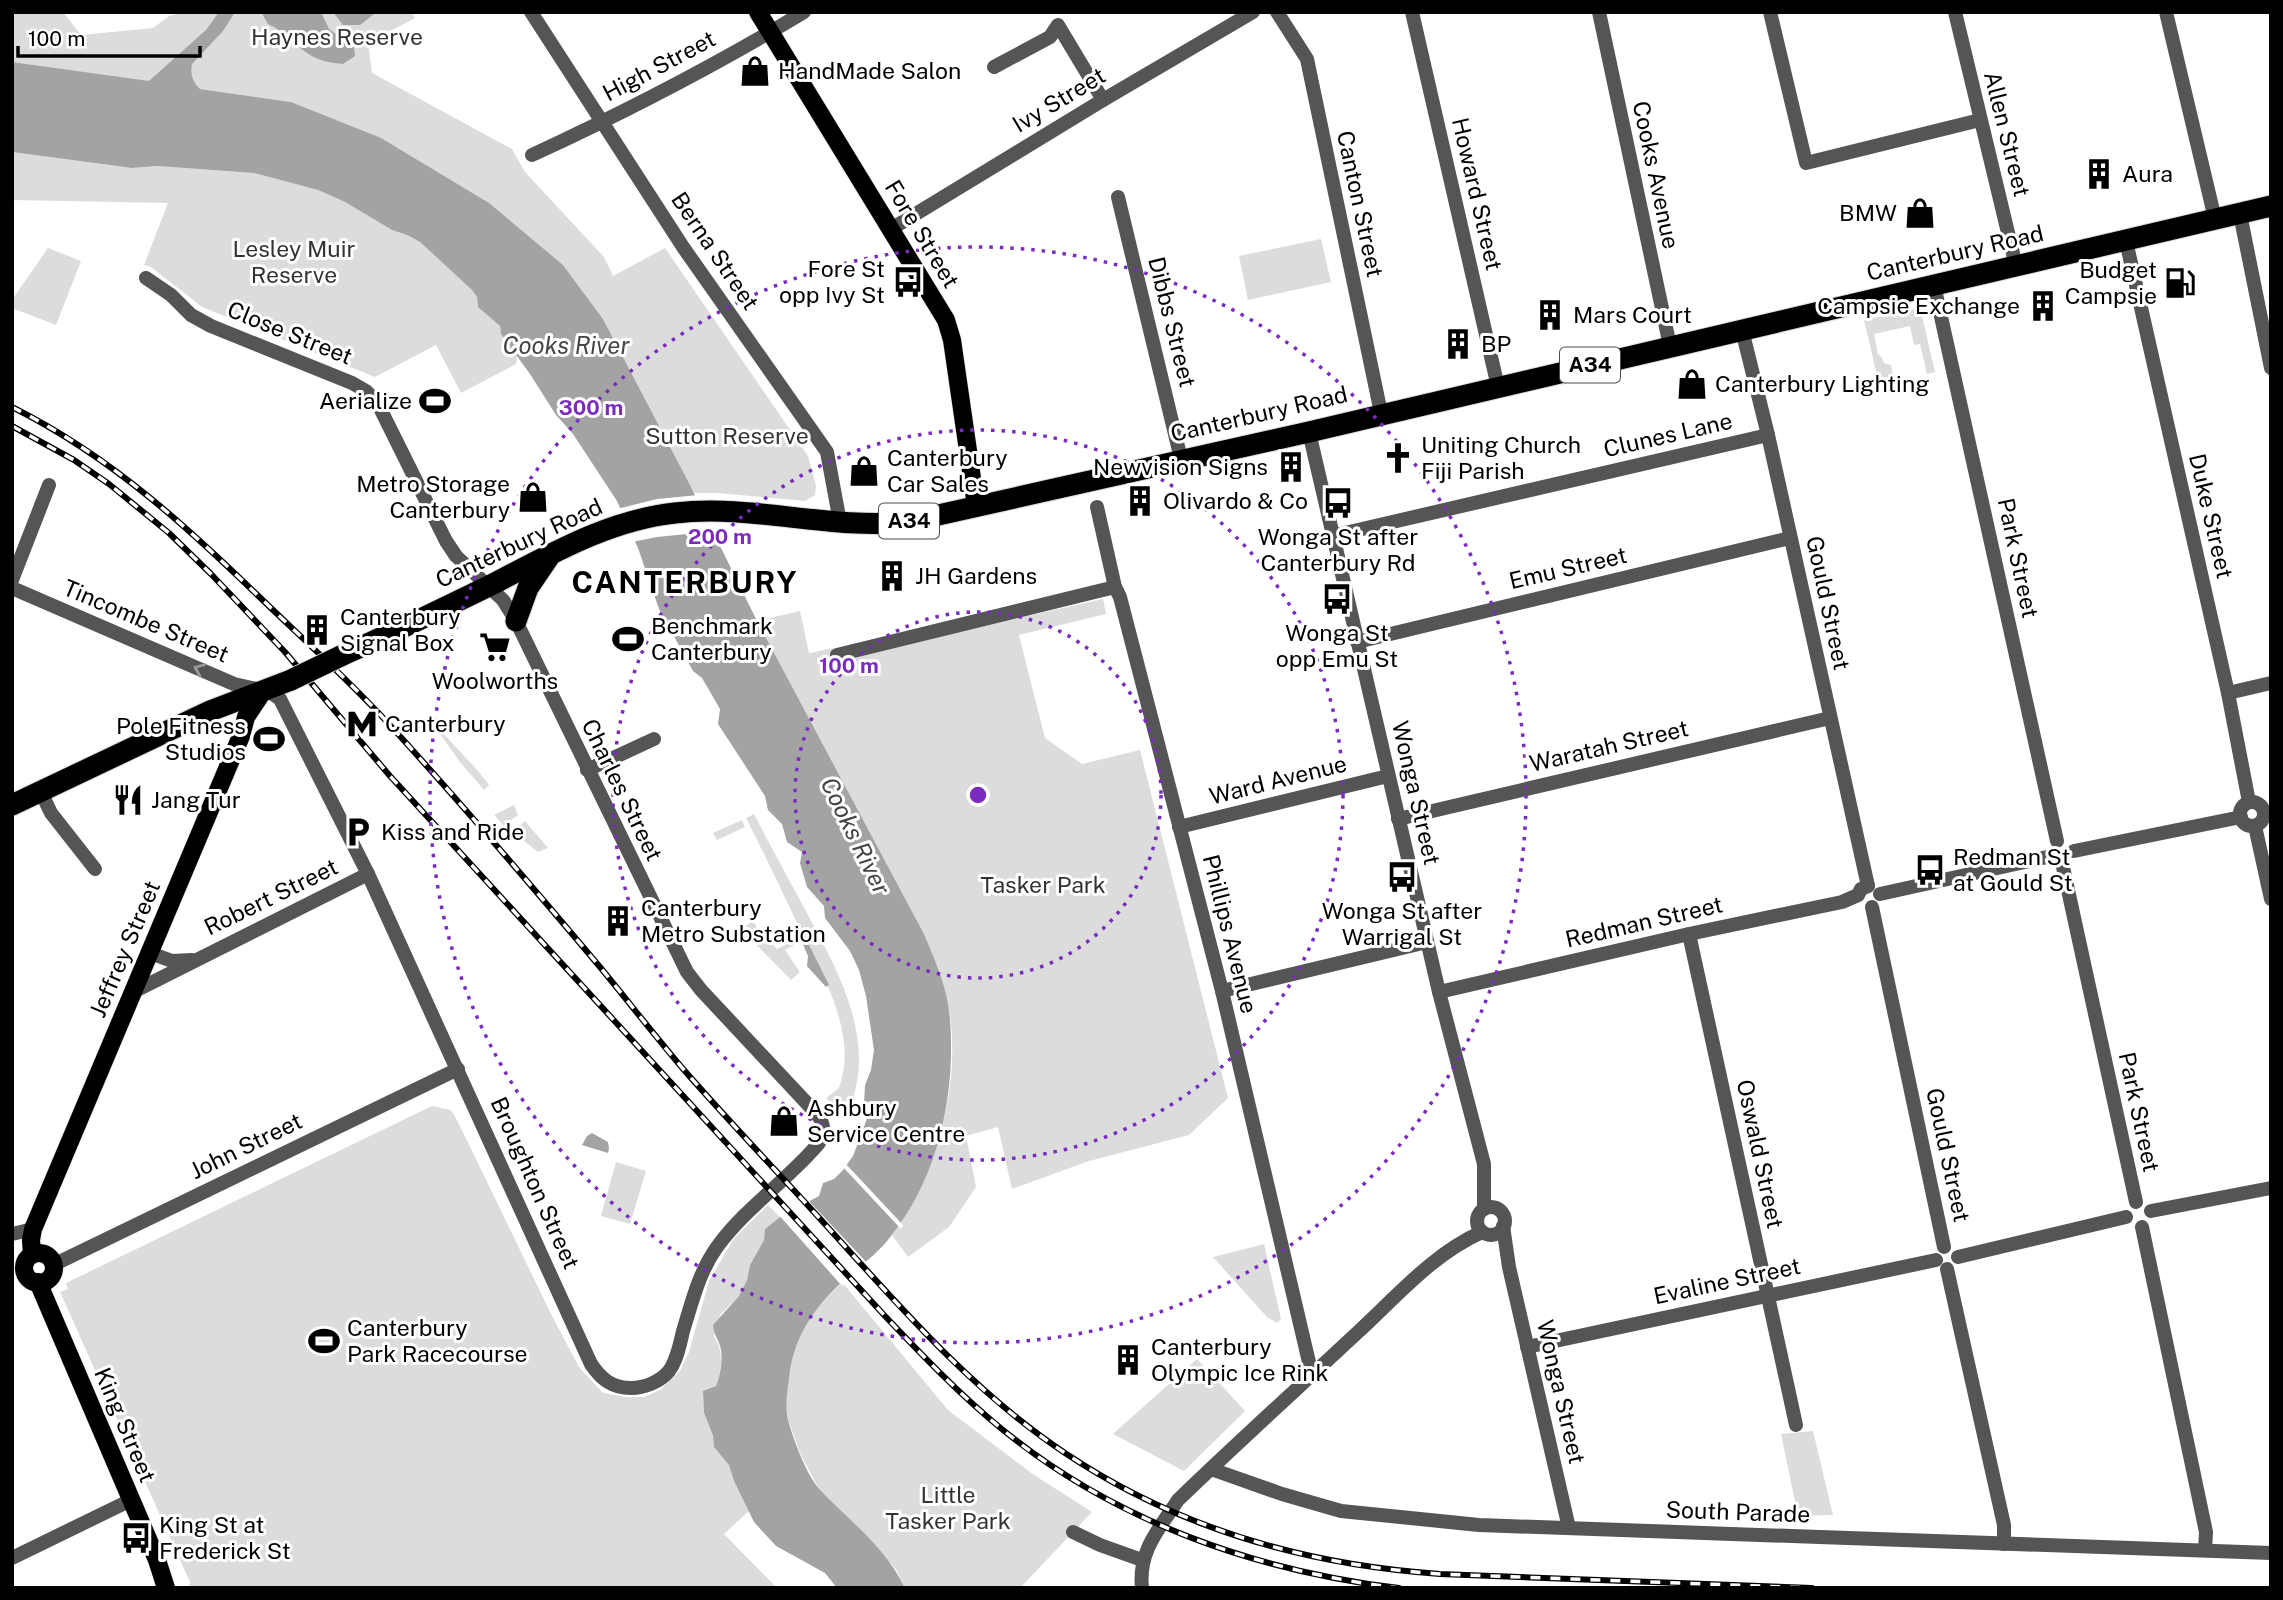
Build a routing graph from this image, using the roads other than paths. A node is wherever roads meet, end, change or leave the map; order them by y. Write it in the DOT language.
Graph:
graph roads {
  1 [pos="531,12"];
  2 [pos="758,12"];
  3 [pos="804,12"];
  4 [pos="1252,12"];
  5 [pos="1277,12"];
  6 [pos="1412,12"];
  7 [pos="1599,12"];
  8 [pos="1770,12"];
  9 [pos="1955,12"];
  10 [pos="2166,12"];
  11 [pos="771,32"];
  12 [pos="994,67"];
  13 [pos="1102,100"];
  14 [pos="1980,120"];
  15 [pos="602,122"];
  16 [pos="532,155"];
  17 [pos="1118,197"];
  18 [pos="2271,206"];
  19 [pos="2240,214"];
  20 [pos="2215,219"];
  21 [pos="891,229"];
  22 [pos="2126,241"];
  23 [pos="2016,266"];
  24 [pos="146,278"];
  25 [pos="1934,285"];
  26 [pos="1742,330"];
  27 [pos="1670,346"];
  28 [pos="2271,368"];
  29 [pos="1498,387"];
  30 [pos="1381,413"];
  31 [pos="1309,432"];
  32 [pos="1768,435"];
  33 [pos="1181,459"];
  34 [pos="49,485"];
  35 [pos="976,506"];
  36 [pos="1097,507"];
  37 [pos="840,523"];
  38 [pos="1332,536"];
  39 [pos="1790,538"];
  40 [pos="551,555"];
  41 [pos="12,580"];
  42 [pos="489,586"];
  43 [pos="1115,587"];
  44 [pos="12,588"];
  45 [pos="516,621"];
  46 [pos="1357,642"];
  47 [pos="836,655"];
  48 [pos="2271,683"];
  49 [pos="264,690"];
  50 [pos="2228,693"];
  51 [pos="1830,718"];
  52 [pos="654,739"];
  53 [pos="587,770"];
  54 [pos="1388,776"];
  55 [pos="41,792"];
  56 [pos="2249,802"];
  57 [pos="12,805"];
  58 [pos="2268,810"];
  59 [pos="2241,817"];
  60 [pos="1398,819"];
  61 [pos="2255,826"];
  62 [pos="1179,827"];
  63 [pos="2057,841"];
  64 [pos="2074,851"];
  65 [pos="2048,857"];
  66 [pos="2063,867"];
  67 [pos="94,869"];
  68 [pos="368,874"];
  69 [pos="1869,895"];
  70 [pos="2271,899"];
  71 [pos="1689,934"];
  72 [pos="1427,942"];
  73 [pos="149,953"];
  74 [pos="194,960"];
  75 [pos="1222,991"];
  76 [pos="133,992"];
  77 [pos="1439,992"];
  78 [pos="458,1069"];
  79 [pos="822,1138"];
  80 [pos="1484,1164"];
  81 [pos="2271,1188"];
  82 [pos="2136,1202"];
  83 [pos="1481,1212"];
  84 [pos="2151,1212"];
  85 [pos="2126,1217"];
  86 [pos="1495,1226"];
  87 [pos="2142,1227"];
  88 [pos="33,1229"];
  89 [pos="12,1234"];
  90 [pos="32,1254"];
  91 [pos="1940,1254"];
  92 [pos="1441,1257"];
  93 [pos="1958,1257"];
  94 [pos="53,1265"];
  95 [pos="1947,1269"];
  96 [pos="38,1282"];
  97 [pos="1767,1296"];
  98 [pos="1527,1347"];
  99 [pos="1312,1375"];
  100 [pos="1796,1424"];
  101 [pos="1211,1469"];
  102 [pos="131,1500"];
  103 [pos="1569,1528"];
  104 [pos="1073,1532"];
  105 [pos="2004,1544"];
  106 [pos="2205,1550"];
  107 [pos="2271,1553"];
  108 [pos="12,1558"];
  109 [pos="1142,1560"];
  110 [pos="166,1588"];
  111 [pos="1142,1588"];
  1 -- 15 [label="street, Berna Street"];
  2 -- 11 [label="main road, Fore Street"];
  3 -- 11 [label="street, High Street"];
  4 -- 13 [label="street, Ivy Street"];
  5 -- 30 [label="street, Canton Street"];
  6 -- 29 [label="street, Howard Street"];
  7 -- 27 [label="street, Cooks Avenue"];
  8 -- 14 [label="street"];
  9 -- 14 [label="street, Allen Street"];
  10 -- 20 [label="street"];
  11 -- 15 [label="street, High Street"];
  11 -- 21 [label="main road, Fore Street"];
  12 -- 13 [label="street"];
  13 -- 21 [label="street, Ivy Street"];
  14 -- 23 [label="street, Allen Street"];
  15 -- 16 [label="street, High Street"];
  15 -- 37 [label="street, Berna Street"];
  17 -- 33 [label="street, Dibbs Street"];
  18 -- 19 [label="highway, Canterbury Road / A34"];
  19 -- 20 [label="highway, Canterbury Road / A34"];
  19 -- 28 [label="street"];
  20 -- 22 [label="highway, Canterbury Road / A34"];
  21 -- 35 [label="main road, Fore Street"];
  22 -- 23 [label="highway, Canterbury Road / A34"];
  22 -- 50 [label="street, Duke Street"];
  23 -- 25 [label="highway, Canterbury Road / A34"];
  24 -- 42 [label="street, Close Street"];
  25 -- 26 [label="highway, Canterbury Road / A34"];
  25 -- 63 [label="street, Park Street"];
  26 -- 27 [label="highway, Canterbury Road / A34"];
  26 -- 32 [label="street, Gould Street"];
  27 -- 29 [label="highway, Canterbury Road / A34"];
  29 -- 30 [label="highway, Canterbury Road / A34"];
  30 -- 31 [label="highway, Canterbury Road / A34"];
  31 -- 33 [label="highway, Canterbury Road / A34"];
  31 -- 38 [label="street, Wonga Street"];
  32 -- 38 [label="street, Clunes Lane"];
  32 -- 39 [label="street, Gould Street"];
  33 -- 35 [label="highway, Canterbury Road / A34"];
  34 -- 41 [label="street"];
  35 -- 37 [label="highway, Canterbury Road / A34"];
  36 -- 43 [label="street, Phillips Avenue"];
  37 -- 40 [label="highway, Canterbury Road / A34"];
  38 -- 46 [label="street, Wonga Street"];
  39 -- 46 [label="street, Emu Street"];
  39 -- 51 [label="street, Gould Street"];
  40 -- 42 [label="highway, Canterbury Road / A34"];
  40 -- 45 [label="highway"];
  42 -- 45 [label="street, Charles Street"];
  42 -- 49 [label="highway, Canterbury Road / A34, bridge"];
  43 -- 47 [label="street"];
  43 -- 62 [label="street, Phillips Avenue"];
  49 -- 44 [label="street, Tincombe Street, one-way"];
  45 -- 53 [label="street, Charles Street"];
  46 -- 54 [label="street, Wonga Street"];
  48 -- 50 [label="street"];
  49 -- 55 [label="highway, Canterbury Road / A34"];
  49 -- 68 [label="street, Broughton Street"];
  49 -- 73 [label="main road, Jeffrey Street"];
  50 -- 56 [label="street, Duke Street"];
  51 -- 60 [label="street, Waratah Street"];
  51 -- 69 [label="street, Gould Street"];
  52 -- 53 [label="street"];
  53 -- 79 [label="street, Charles Street"];
  54 -- 60 [label="street, Wonga Street"];
  54 -- 62 [label="street, Ward Avenue"];
  55 -- 57 [label="highway, Canterbury Road / A34"];
  55 -- 67 [label="street"];
  56 -- 58 [label="street"];
  56 -- 59 [label="street"];
  58 -- 61 [label="street"];
  59 -- 61 [label="street"];
  59 -- 64 [label="street"];
  60 -- 72 [label="street, Wonga Street"];
  61 -- 70 [label="street"];
  62 -- 75 [label="street, Phillips Avenue"];
  63 -- 64 [label="street"];
  63 -- 65 [label="street"];
  64 -- 66 [label="street"];
  65 -- 66 [label="street"];
  65 -- 69 [label="street, Redman Street"];
  66 -- 82 [label="street, Park Street"];
  68 -- 74 [label="street, Robert Street"];
  68 -- 78 [label="street, Broughton Street"];
  69 -- 71 [label="street, Redman Street"];
  69 -- 91 [label="street, Gould Street"];
  71 -- 77 [label="street, Redman Street"];
  71 -- 97 [label="street, Oswald Street"];
  72 -- 75 [label="street"];
  72 -- 77 [label="street, Wonga Street"];
  73 -- 74 [label="street, Robert Street"];
  73 -- 76 [label="main road, Jeffrey Street"];
  74 -- 76 [label="street, Robert Street"];
  75 -- 99 [label="street, Phillips Avenue"];
  76 -- 88 [label="main road, Jeffrey Street"];
  77 -- 80 [label="street, Wonga Street"];
  78 -- 79 [label="street, Broughton Street"];
  78 -- 94 [label="street, John Street"];
  80 -- 83 [label="street, Wonga Street"];
  80 -- 86 [label="street, Wonga Street"];
  81 -- 84 [label="street"];
  82 -- 84 [label="street"];
  82 -- 85 [label="street"];
  83 -- 86 [label="street, Wonga Street"];
  83 -- 86 [label="street"];
  83 -- 92 [label="street"];
  84 -- 87 [label="street"];
  85 -- 87 [label="street"];
  85 -- 93 [label="street"];
  86 -- 92 [label="street"];
  86 -- 98 [label="street, Wonga Street"];
  87 -- 106 [label="street"];
  88 -- 89 [label="street"];
  88 -- 90 [label="main road"];
  90 -- 94 [label="main road"];
  90 -- 96 [label="main road"];
  91 -- 93 [label="street"];
  91 -- 95 [label="street"];
  91 -- 97 [label="street, Evaline Street"];
  92 -- 99 [label="street"];
  93 -- 95 [label="street"];
  94 -- 96 [label="main road"];
  95 -- 105 [label="street"];
  96 -- 102 [label="main road, King Street"];
  97 -- 98 [label="street, Evaline Street"];
  97 -- 100 [label="street, Oswald Street"];
  98 -- 103 [label="street, Wonga Street"];
  99 -- 101 [label="street"];
  101 -- 103 [label="street, South Parade"];
  101 -- 109 [label="street"];
  102 -- 108 [label="street"];
  102 -- 110 [label="main road, King Street"];
  103 -- 105 [label="street, South Parade"];
  104 -- 109 [label="street"];
  105 -- 106 [label="street, South Parade"];
  106 -- 107 [label="street, South Parade"];
  109 -- 111 [label="street"];
}
